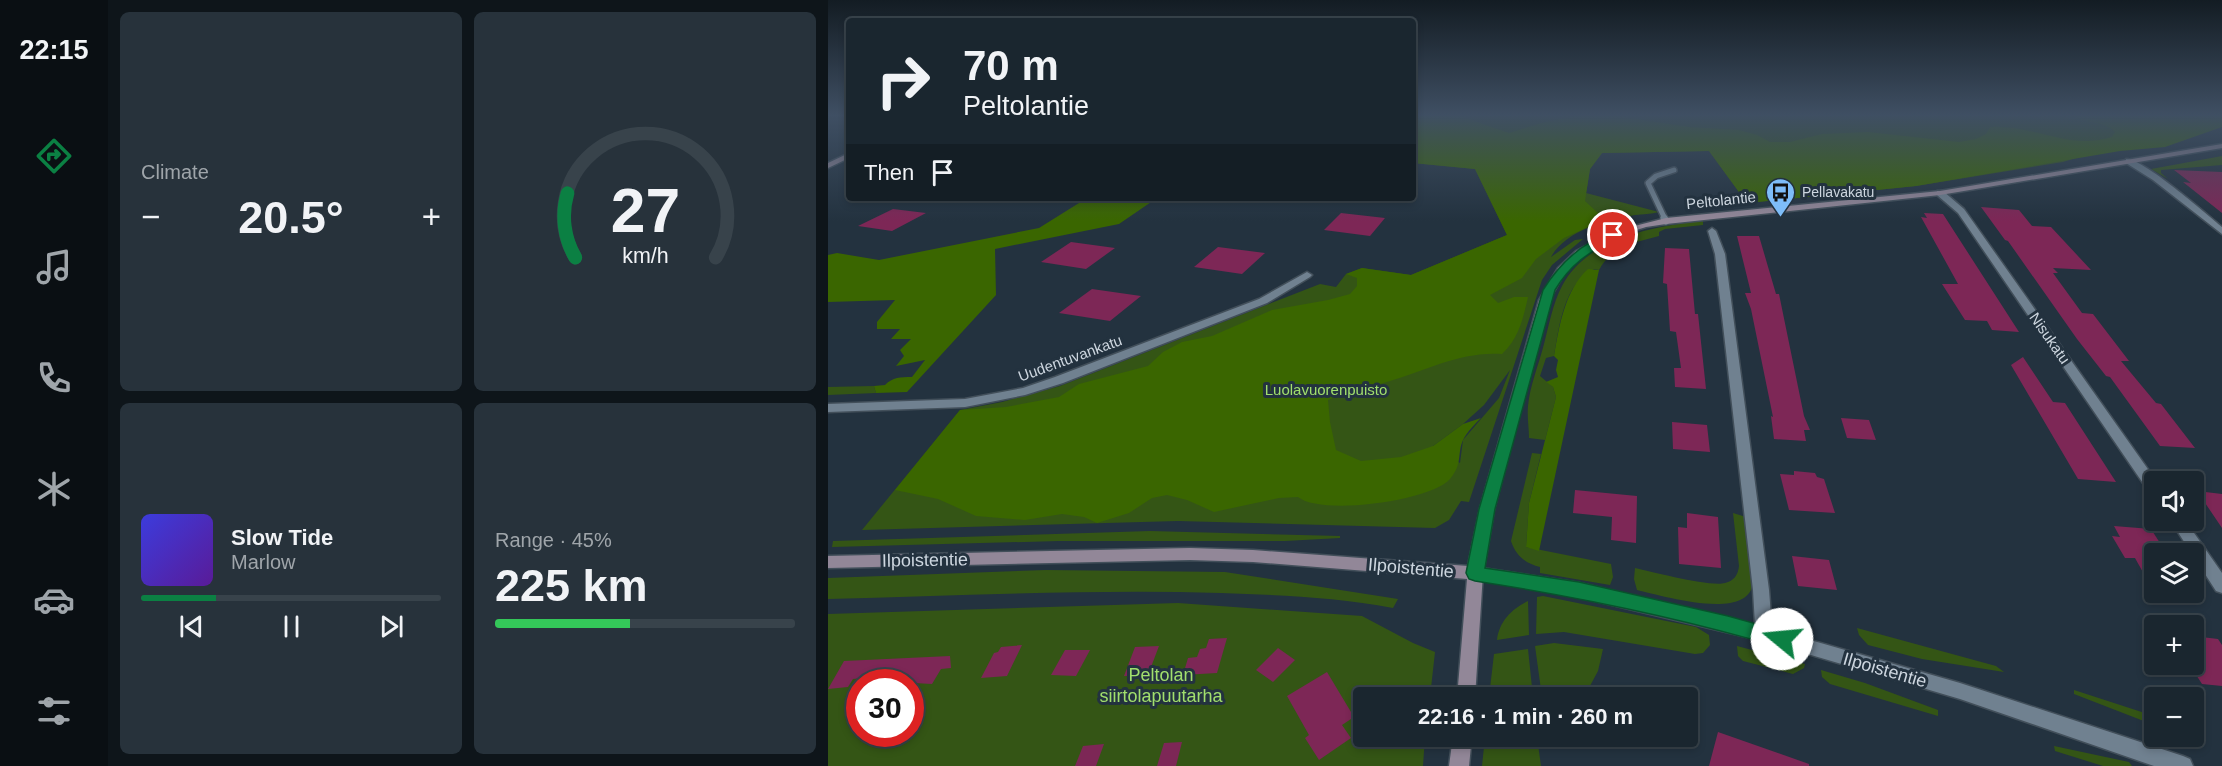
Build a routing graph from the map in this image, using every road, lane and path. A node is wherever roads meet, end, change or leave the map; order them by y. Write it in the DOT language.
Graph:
graph roads {
  1 [pos="2194,150"];
  2 [pos="846,157"];
  3 [pos="2129,161"];
  4 [pos="828,166"];
  5 [pos="1674,170"];
  6 [pos="1940,193"];
  7 [pos="1666,221"];
  8 [pos="1712,231"];
  9 [pos="2222,231"];
  10 [pos="1307,275"];
  11 [pos="828,408"];
  12 [pos="2144,474"];
  13 [pos="2184,531"];
  14 [pos="828,562"];
  15 [pos="1475,573"];
  16 [pos="2222,586"];
  17 [pos="1764,634"];
  18 [pos="1467,687"];
  19 [pos="1462,747"];
  20 [pos="1459,766"];
  21 [pos="2183,766"];
  1 -- 3 [label="street, Peltolantie"];
  2 -- 4 [label="street"];
  3 -- 6 [label="street, Peltolantie"];
  3 -- 9 [label="street"];
  5 -- 7 [label="lane"];
  6 -- 7 [label="street, Peltolantie"];
  6 -- 12 [label="street, Nisukatu"];
  7 -- 15 [label="street, Peltolantie"];
  8 -- 17 [label="street"];
  10 -- 11 [label="street, Uudentuvankatu"];
  13 -- 16 [label="street"];
  14 -- 15 [label="street, Ilpoistentie"];
  15 -- 17 [label="street, Ilpoistentie"];
  15 -- 18 [label="street, Peltolantie"];
  17 -- 21 [label="street, Ilpoistentie"];
  19 -- 20 [label="street"];
}
